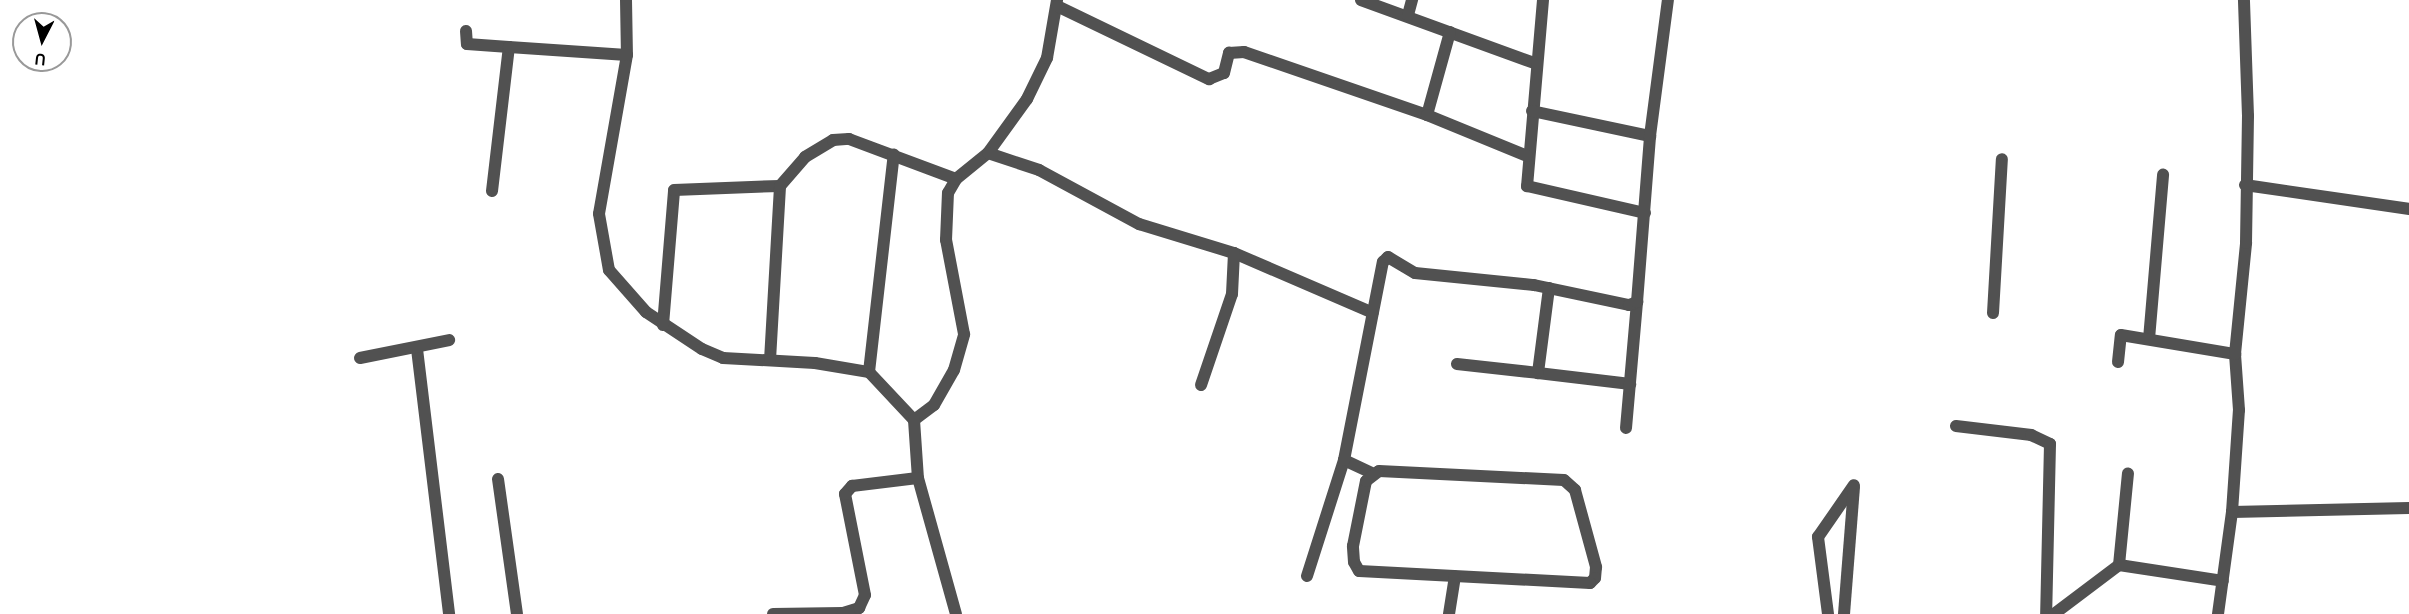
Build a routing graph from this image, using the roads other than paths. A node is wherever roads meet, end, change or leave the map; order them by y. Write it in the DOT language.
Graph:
graph roads {
  1 [pos="626,0"];
  2 [pos="1361,0"];
  3 [pos="1413,0"];
  4 [pos="1543,0"];
  5 [pos="1668,0"];
  6 [pos="2244,0"];
  7 [pos="1057,3"];
  8 [pos="1408,15"];
  9 [pos="466,31"];
  10 [pos="1450,32"];
  11 [pos="509,47"];
  12 [pos="627,55"];
  13 [pos="1537,64"];
  14 [pos="1532,111"];
  15 [pos="1427,115"];
  16 [pos="1650,136"];
  17 [pos="988,153"];
  18 [pos="894,154"];
  19 [pos="1527,156"];
  20 [pos="2002,159"];
  21 [pos="2163,175"];
  22 [pos="956,179"];
  23 [pos="2245,185"];
  24 [pos="780,186"];
  25 [pos="492,191"];
  26 [pos="2409,209"];
  27 [pos="1645,213"];
  28 [pos="1234,253"];
  29 [pos="1548,288"];
  30 [pos="1638,302"];
  31 [pos="1373,313"];
  32 [pos="1993,313"];
  33 [pos="663,325"];
  34 [pos="2149,339"];
  35 [pos="449,340"];
  36 [pos="417,349"];
  37 [pos="2235,354"];
  38 [pos="360,358"];
  39 [pos="770,360"];
  40 [pos="2118,362"];
  41 [pos="1457,364"];
  42 [pos="869,372"];
  43 [pos="1538,373"];
  44 [pos="1630,384"];
  45 [pos="1201,385"];
  46 [pos="914,420"];
  47 [pos="1956,426"];
  48 [pos="1626,428"];
  49 [pos="1344,460"];
  50 [pos="1372,473"];
  51 [pos="2128,473"];
  52 [pos="918,478"];
  53 [pos="498,479"];
  54 [pos="2409,508"];
  55 [pos="2232,512"];
  56 [pos="2119,565"];
  57 [pos="1307,576"];
  58 [pos="1455,576"];
  59 [pos="2223,581"];
  60 [pos="449,614"];
  61 [pos="517,614"];
  62 [pos="773,614"];
  63 [pos="956,614"];
  64 [pos="1449,614"];
  65 [pos="1828,614"];
  66 [pos="1844,614"];
  67 [pos="2046,614"];
  68 [pos="2054,614"];
  69 [pos="2218,614"];
  1 -- 12 [label="street"];
  2 -- 8 [label="street"];
  3 -- 8 [label="street"];
  4 -- 13 [label="street"];
  5 -- 16 [label="street"];
  6 -- 23 [label="street"];
  7 -- 15 [label="street"];
  7 -- 17 [label="street"];
  8 -- 10 [label="street"];
  9 -- 11 [label="street"];
  10 -- 13 [label="street"];
  10 -- 15 [label="street"];
  11 -- 12 [label="street"];
  11 -- 25 [label="street"];
  12 -- 33 [label="street"];
  13 -- 14 [label="street"];
  14 -- 16 [label="street"];
  14 -- 19 [label="street"];
  15 -- 19 [label="street"];
  16 -- 27 [label="street"];
  17 -- 22 [label="street"];
  17 -- 28 [label="street"];
  18 -- 22 [label="street"];
  18 -- 24 [label="street"];
  18 -- 42 [label="street"];
  19 -- 27 [label="street"];
  20 -- 32 [label="street"];
  21 -- 34 [label="street"];
  22 -- 46 [label="street"];
  23 -- 26 [label="street"];
  23 -- 37 [label="street"];
  24 -- 33 [label="street"];
  24 -- 39 [label="street"];
  27 -- 30 [label="street"];
  28 -- 31 [label="street"];
  28 -- 45 [label="street"];
  29 -- 30 [label="street"];
  29 -- 31 [label="street"];
  29 -- 43 [label="street"];
  30 -- 44 [label="street"];
  31 -- 49 [label="street"];
  33 -- 39 [label="street"];
  34 -- 37 [label="street"];
  34 -- 40 [label="street"];
  35 -- 36 [label="street"];
  36 -- 38 [label="street"];
  36 -- 60 [label="street"];
  37 -- 55 [label="street"];
  39 -- 42 [label="street"];
  41 -- 43 [label="street"];
  42 -- 46 [label="street"];
  43 -- 44 [label="street"];
  44 -- 48 [label="street"];
  46 -- 52 [label="street"];
  47 -- 67 [label="street"];
  49 -- 50 [label="street"];
  49 -- 57 [label="street"];
  50 -- 58 [label="street"];
  50 -- 58 [label="street"];
  51 -- 56 [label="street"];
  52 -- 62 [label="street"];
  52 -- 63 [label="street"];
  53 -- 61 [label="street"];
  54 -- 55 [label="street"];
  55 -- 59 [label="street"];
  56 -- 59 [label="street"];
  56 -- 68 [label="street"];
  58 -- 64 [label="street"];
  59 -- 69 [label="street"];
  65 -- 66 [label="street"];
}
